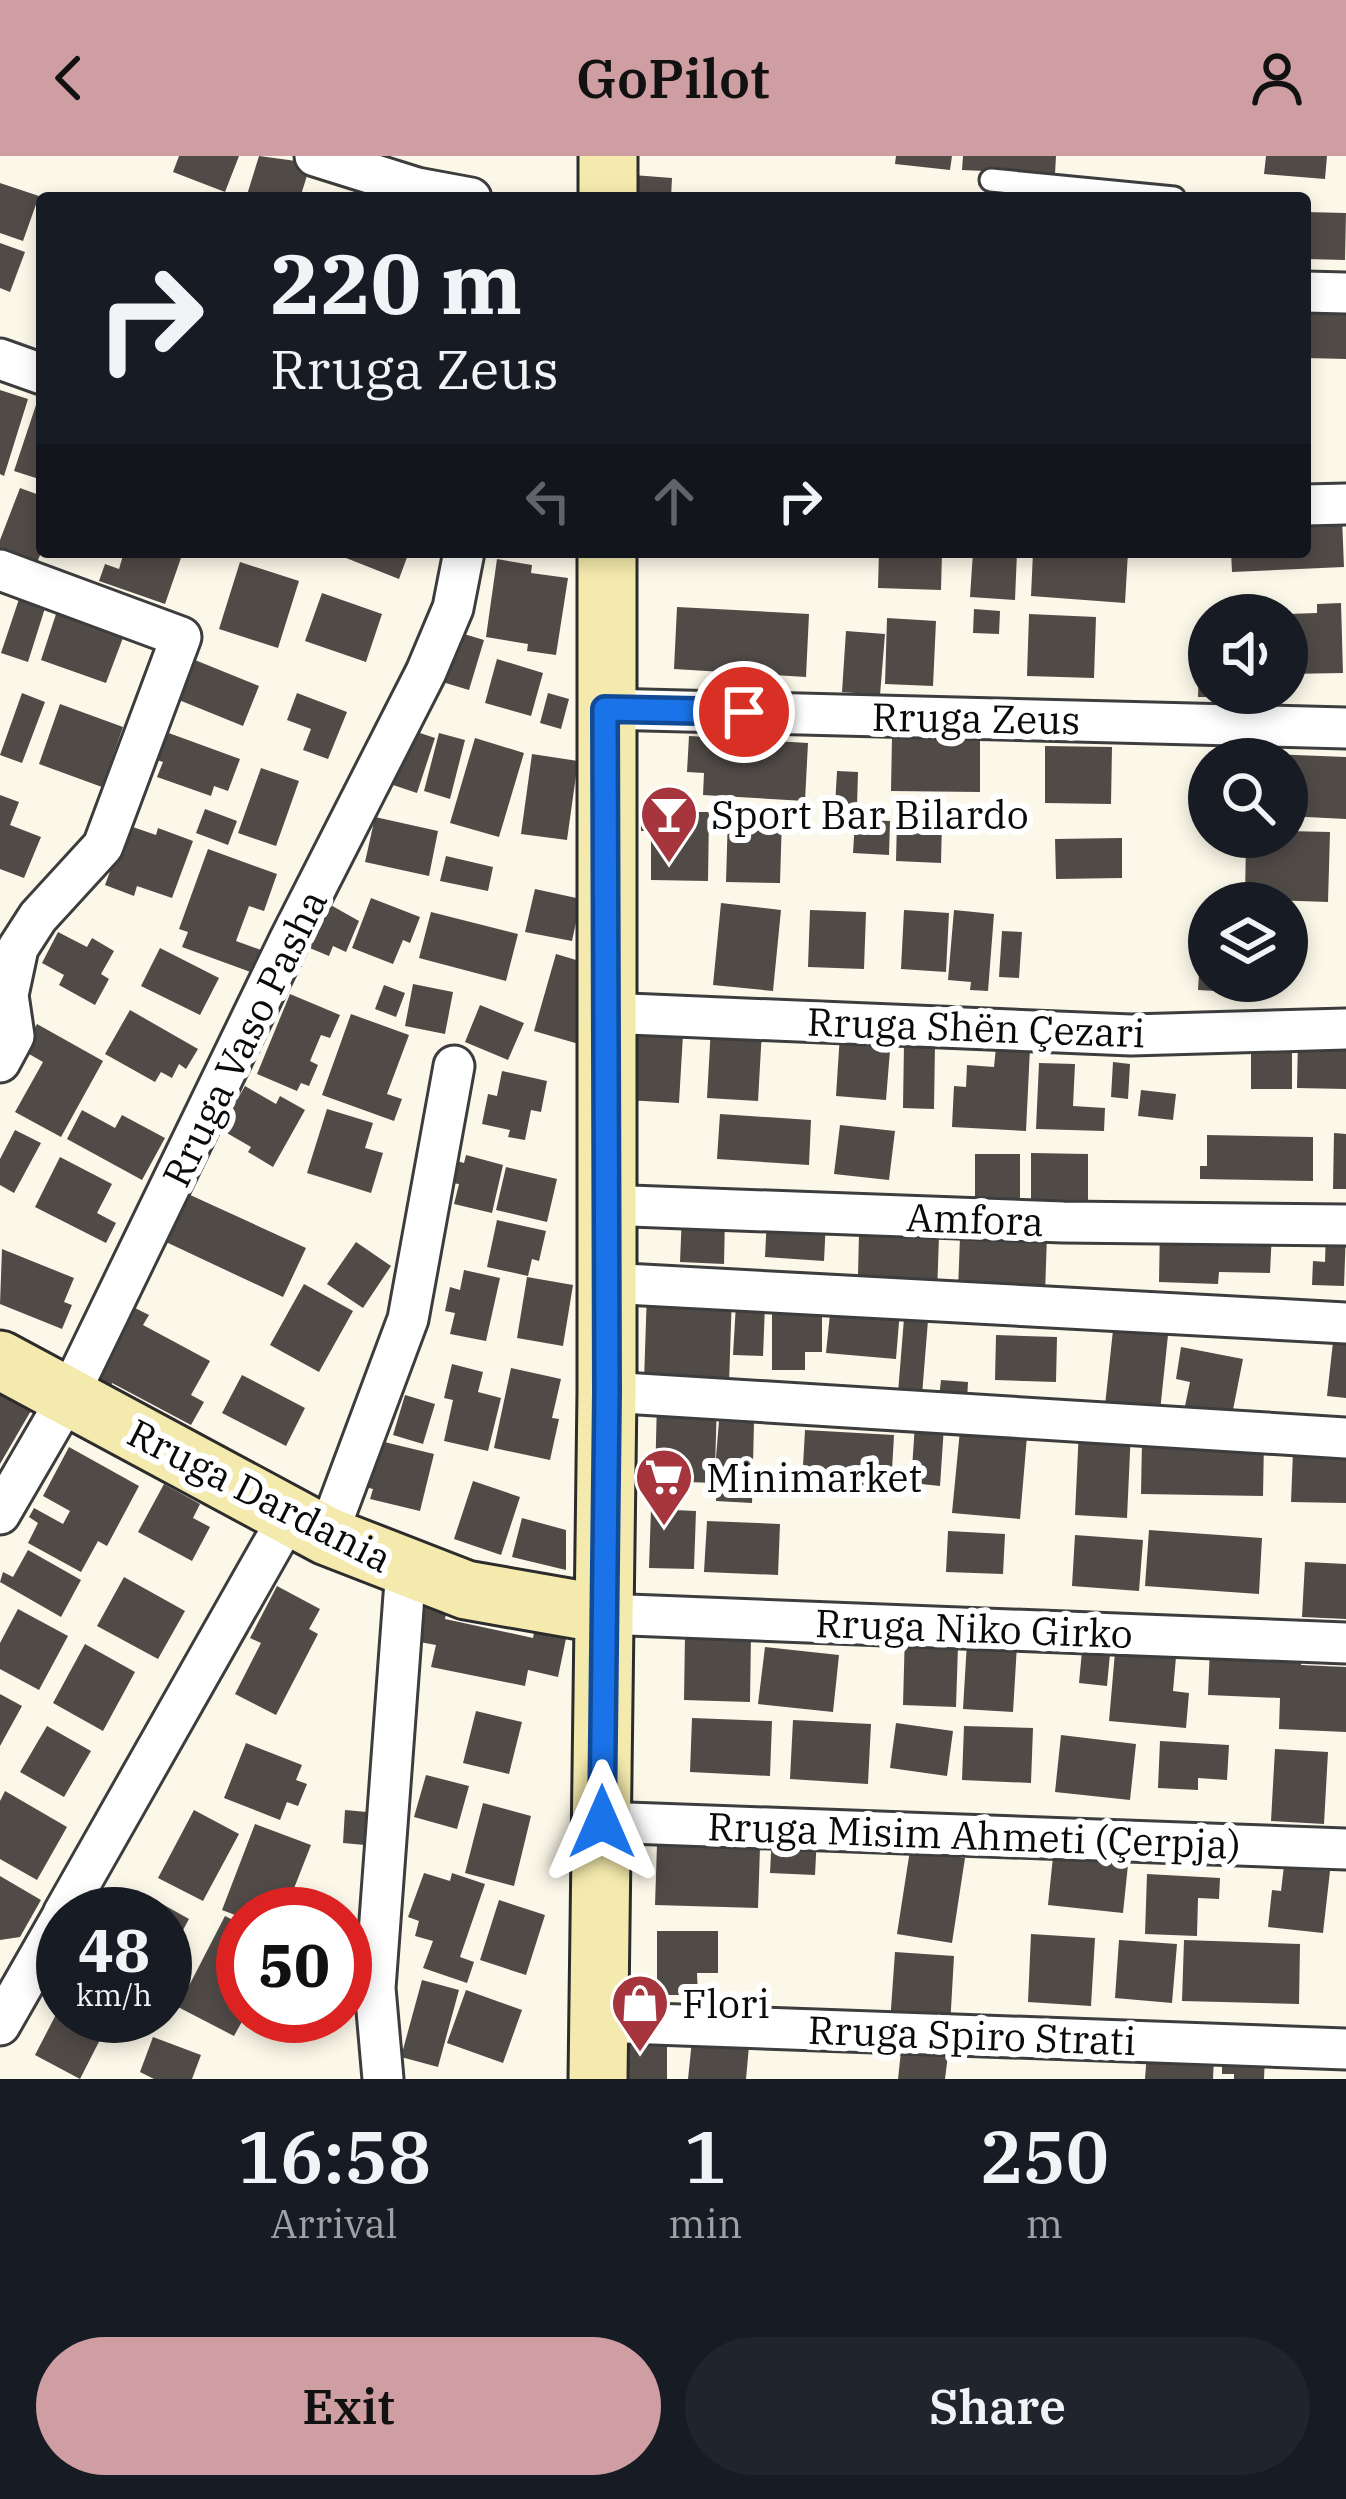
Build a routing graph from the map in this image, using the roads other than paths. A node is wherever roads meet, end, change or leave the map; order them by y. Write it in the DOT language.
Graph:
graph roads {
  1 [pos="314,156"];
  2 [pos="608,156"];
  3 [pos="991,180"];
  4 [pos="439,192"];
  5 [pos="608,192"];
  6 [pos="1113,192"];
  7 [pos="1311,292"];
  8 [pos="1346,293"];
  9 [pos="0,359"];
  10 [pos="36,372"];
  11 [pos="1346,504"];
  12 [pos="1311,506"];
  13 [pos="463,558"];
  14 [pos="607,558"];
  15 [pos="0,570"];
  16 [pos="605,709"];
  17 [pos="1346,728"];
  18 [pos="605,1012"];
  19 [pos="1346,1029"];
  20 [pos="0,1062"];
  21 [pos="454,1066"];
  22 [pos="604,1205"];
  23 [pos="1346,1226"];
  24 [pos="606,1283"];
  25 [pos="1346,1323"];
  26 [pos="0,1360"];
  27 [pos="607,1392"];
  28 [pos="68,1397"];
  29 [pos="1346,1438"];
  30 [pos="0,1514"];
  31 [pos="308,1526"];
  32 [pos="406,1568"];
  33 [pos="603,1614"];
  34 [pos="1346,1643"];
  35 [pos="602,1822"];
  36 [pos="1346,1850"];
  37 [pos="80,1887"];
  38 [pos="36,1962"];
  39 [pos="598,2022"];
  40 [pos="0,2025"];
  41 [pos="1346,2049"];
  42 [pos="383,2079"];
  43 [pos="598,2079"];
  1 -- 4 [label="street"];
  2 -- 5 [label="main road"];
  3 -- 6 [label="lane"];
  7 -- 8 [label="street"];
  9 -- 10 [label="street"];
  11 -- 12 [label="street"];
  13 -- 28 [label="street, Rruga Vaso Pasha"];
  14 -- 16 [label="main road"];
  15 -- 20 [label="street"];
  16 -- 17 [label="street, Rruga Zeus"];
  16 -- 18 [label="main road"];
  18 -- 19 [label="street, Rruga Shën Çezari"];
  18 -- 22 [label="main road"];
  21 -- 31 [label="street"];
  22 -- 23 [label="street, Amfora"];
  22 -- 24 [label="main road"];
  24 -- 25 [label="street"];
  24 -- 27 [label="main road"];
  26 -- 28 [label="main road, Rruga Dardania"];
  27 -- 29 [label="street"];
  27 -- 33 [label="main road"];
  28 -- 30 [label="street, Rruga Vaso Pasha"];
  28 -- 31 [label="main road, Rruga Dardania"];
  31 -- 32 [label="main road, Rruga Dardania"];
  31 -- 37 [label="street"];
  32 -- 33 [label="main road, Rruga Dardania"];
  32 -- 42 [label="street"];
  33 -- 34 [label="street, Rruga Niko Girko"];
  33 -- 35 [label="main road"];
  35 -- 36 [label="street, Rruga Misim Ahmeti (Çerpja)"];
  35 -- 39 [label="main road"];
  38 -- 40 [label="street"];
  39 -- 41 [label="street, Rruga Spiro Strati"];
  39 -- 43 [label="main road"];
}
